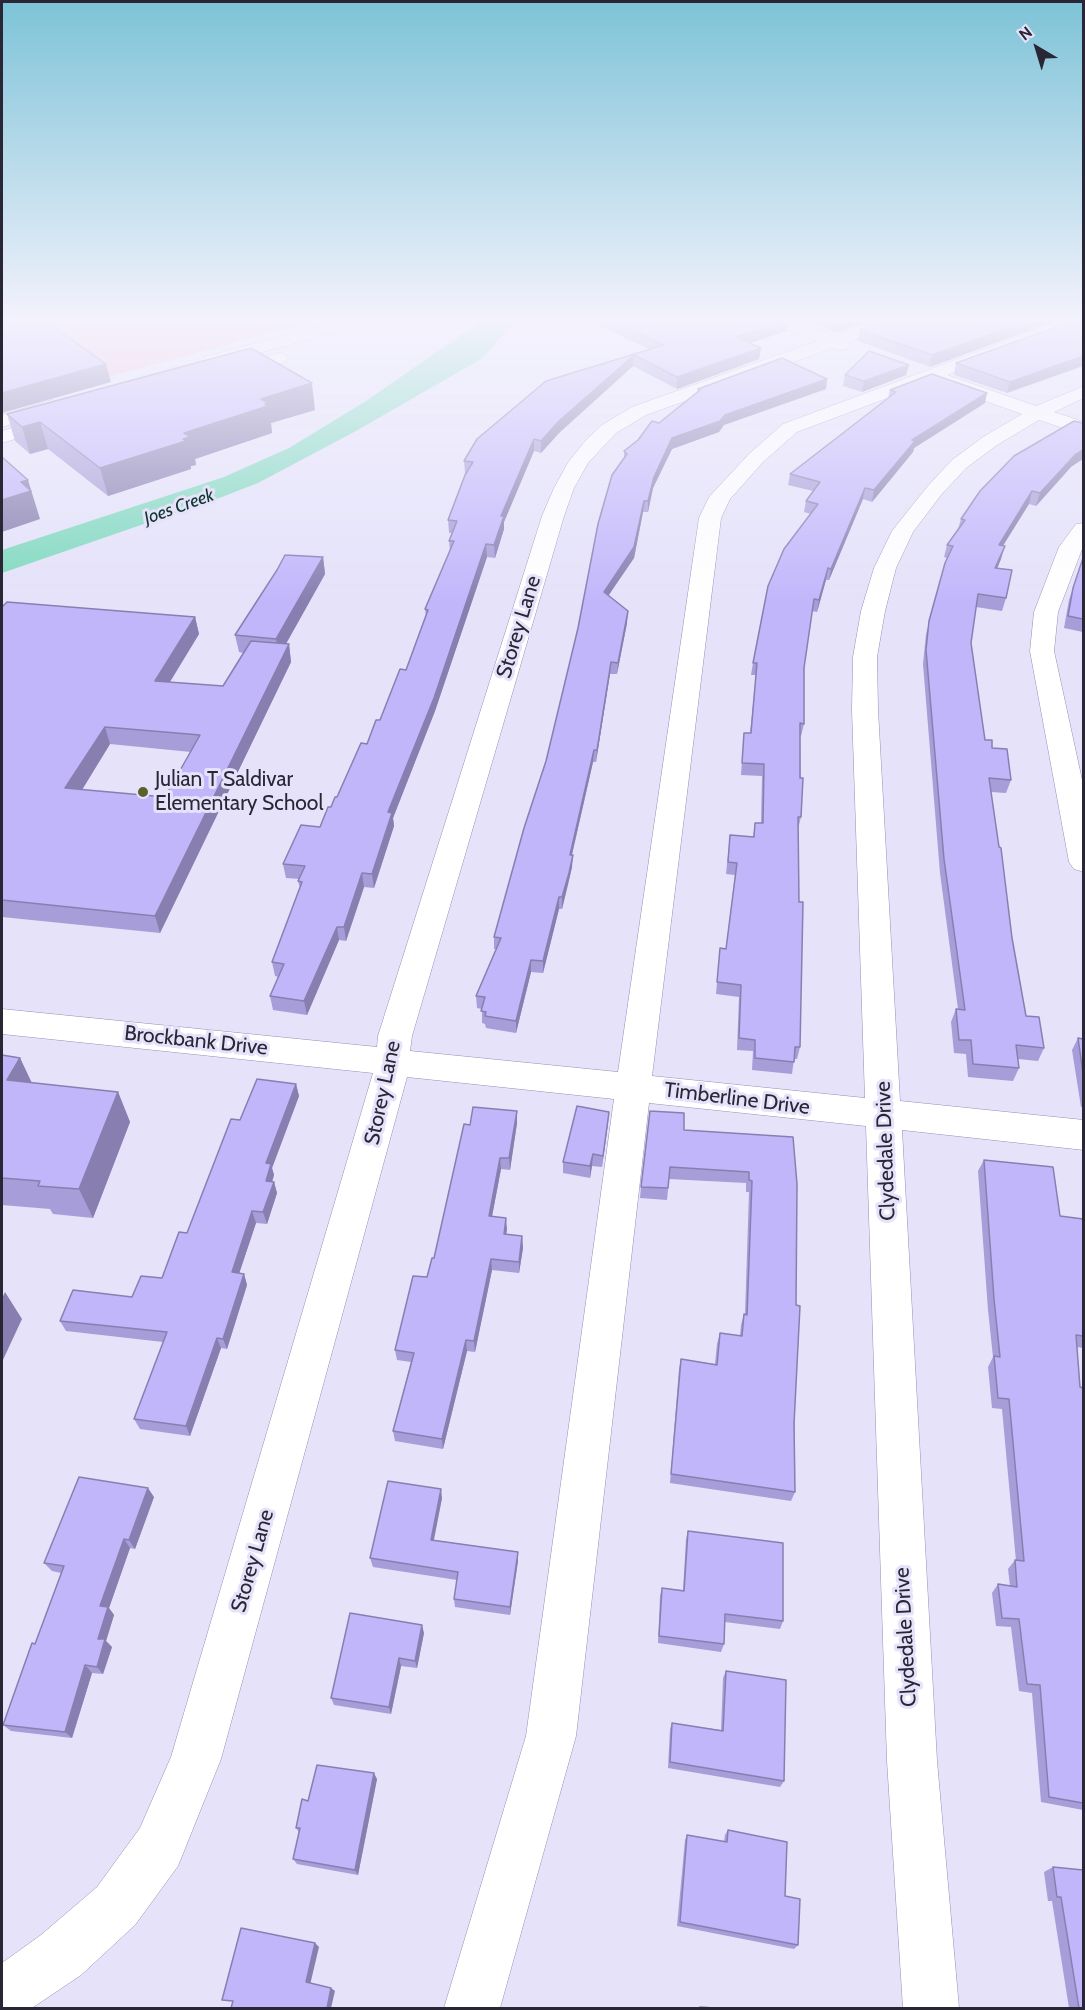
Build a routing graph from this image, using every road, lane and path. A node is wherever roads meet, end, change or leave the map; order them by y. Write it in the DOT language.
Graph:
graph roads {
  1 [pos="30,416"];
  2 [pos="53,416"];
  3 [pos="631,416"];
  4 [pos="816,416"];
  5 [pos="1031,416"];
  6 [pos="1044,416"];
  7 [pos="2,421"];
  8 [pos="1083,429"];
  9 [pos="2,437"];
  10 [pos="1083,529"];
  11 [pos="1083,862"];
  12 [pos="2,1021"];
  13 [pos="391,1062"];
  14 [pos="633,1087"];
  15 [pos="884,1116"];
  16 [pos="1083,1135"];
  17 [pos="2,1996"];
  18 [pos="472,2008"];
  19 [pos="931,2008"];
  1 -- 7 [label="street"];
  2 -- 9 [label="street"];
  3 -- 13 [label="street, Storey Lane"];
  4 -- 14 [label="street"];
  5 -- 15 [label="street, Clydedale Drive"];
  6 -- 8 [label="street"];
  10 -- 11 [label="street"];
  12 -- 13 [label="street, Brockbank Drive"];
  13 -- 14 [label="street, Timberline Drive"];
  13 -- 17 [label="street, Storey Lane"];
  14 -- 15 [label="street, Timberline Drive"];
  14 -- 18 [label="street"];
  15 -- 16 [label="street, Timberline Drive"];
  15 -- 19 [label="street, Clydedale Drive"];
}
